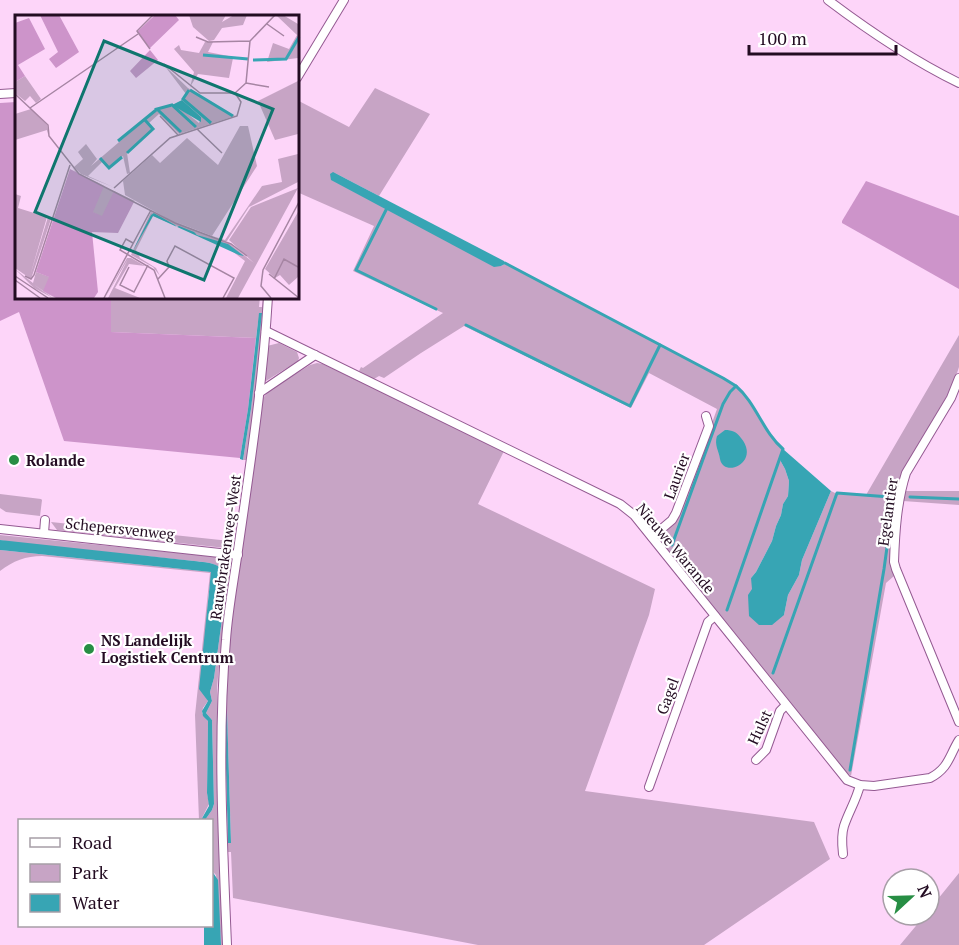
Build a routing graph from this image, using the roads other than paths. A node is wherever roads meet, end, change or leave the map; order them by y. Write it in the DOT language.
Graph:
graph roads {
  1 [pos="344,0"];
  2 [pos="828,0"];
  3 [pos="298,74"];
  4 [pos="959,83"];
  5 [pos="15,93"];
  6 [pos="0,94"];
  7 [pos="268,298"];
  8 [pos="266,331"];
  9 [pos="315,354"];
  10 [pos="959,378"];
  11 [pos="259,393"];
  12 [pos="706,416"];
  13 [pos="45,520"];
  14 [pos="0,529"];
  15 [pos="44,534"];
  16 [pos="652,537"];
  17 [pos="238,555"];
  18 [pos="715,616"];
  19 [pos="786,705"];
  20 [pos="959,722"];
  21 [pos="959,740"];
  22 [pos="756,759"];
  23 [pos="860,785"];
  24 [pos="648,787"];
  25 [pos="843,854"];
  26 [pos="227,945"];
  1 -- 3 [label="street"];
  2 -- 4 [label="street"];
  5 -- 6 [label="street"];
  7 -- 8 [label="street, Rauwbrakenweg-West"];
  8 -- 9 [label="street, Nieuwe Warande"];
  8 -- 11 [label="street, Rauwbrakenweg-West"];
  9 -- 11 [label="street"];
  9 -- 16 [label="street, Nieuwe Warande"];
  10 -- 20 [label="street, Egelantier"];
  11 -- 17 [label="street, Rauwbrakenweg-West"];
  12 -- 16 [label="street, Laurier"];
  13 -- 15 [label="street"];
  14 -- 15 [label="street, Schepersvenweg"];
  15 -- 17 [label="street, Schepersvenweg"];
  16 -- 18 [label="street, Nieuwe Warande"];
  17 -- 26 [label="street, Rauwbrakenweg-West"];
  18 -- 19 [label="street, Nieuwe Warande"];
  18 -- 24 [label="street, Gagel"];
  19 -- 22 [label="street, Hulst"];
  19 -- 23 [label="street, Nieuwe Warande"];
  21 -- 23 [label="street"];
  23 -- 25 [label="street"];
}
